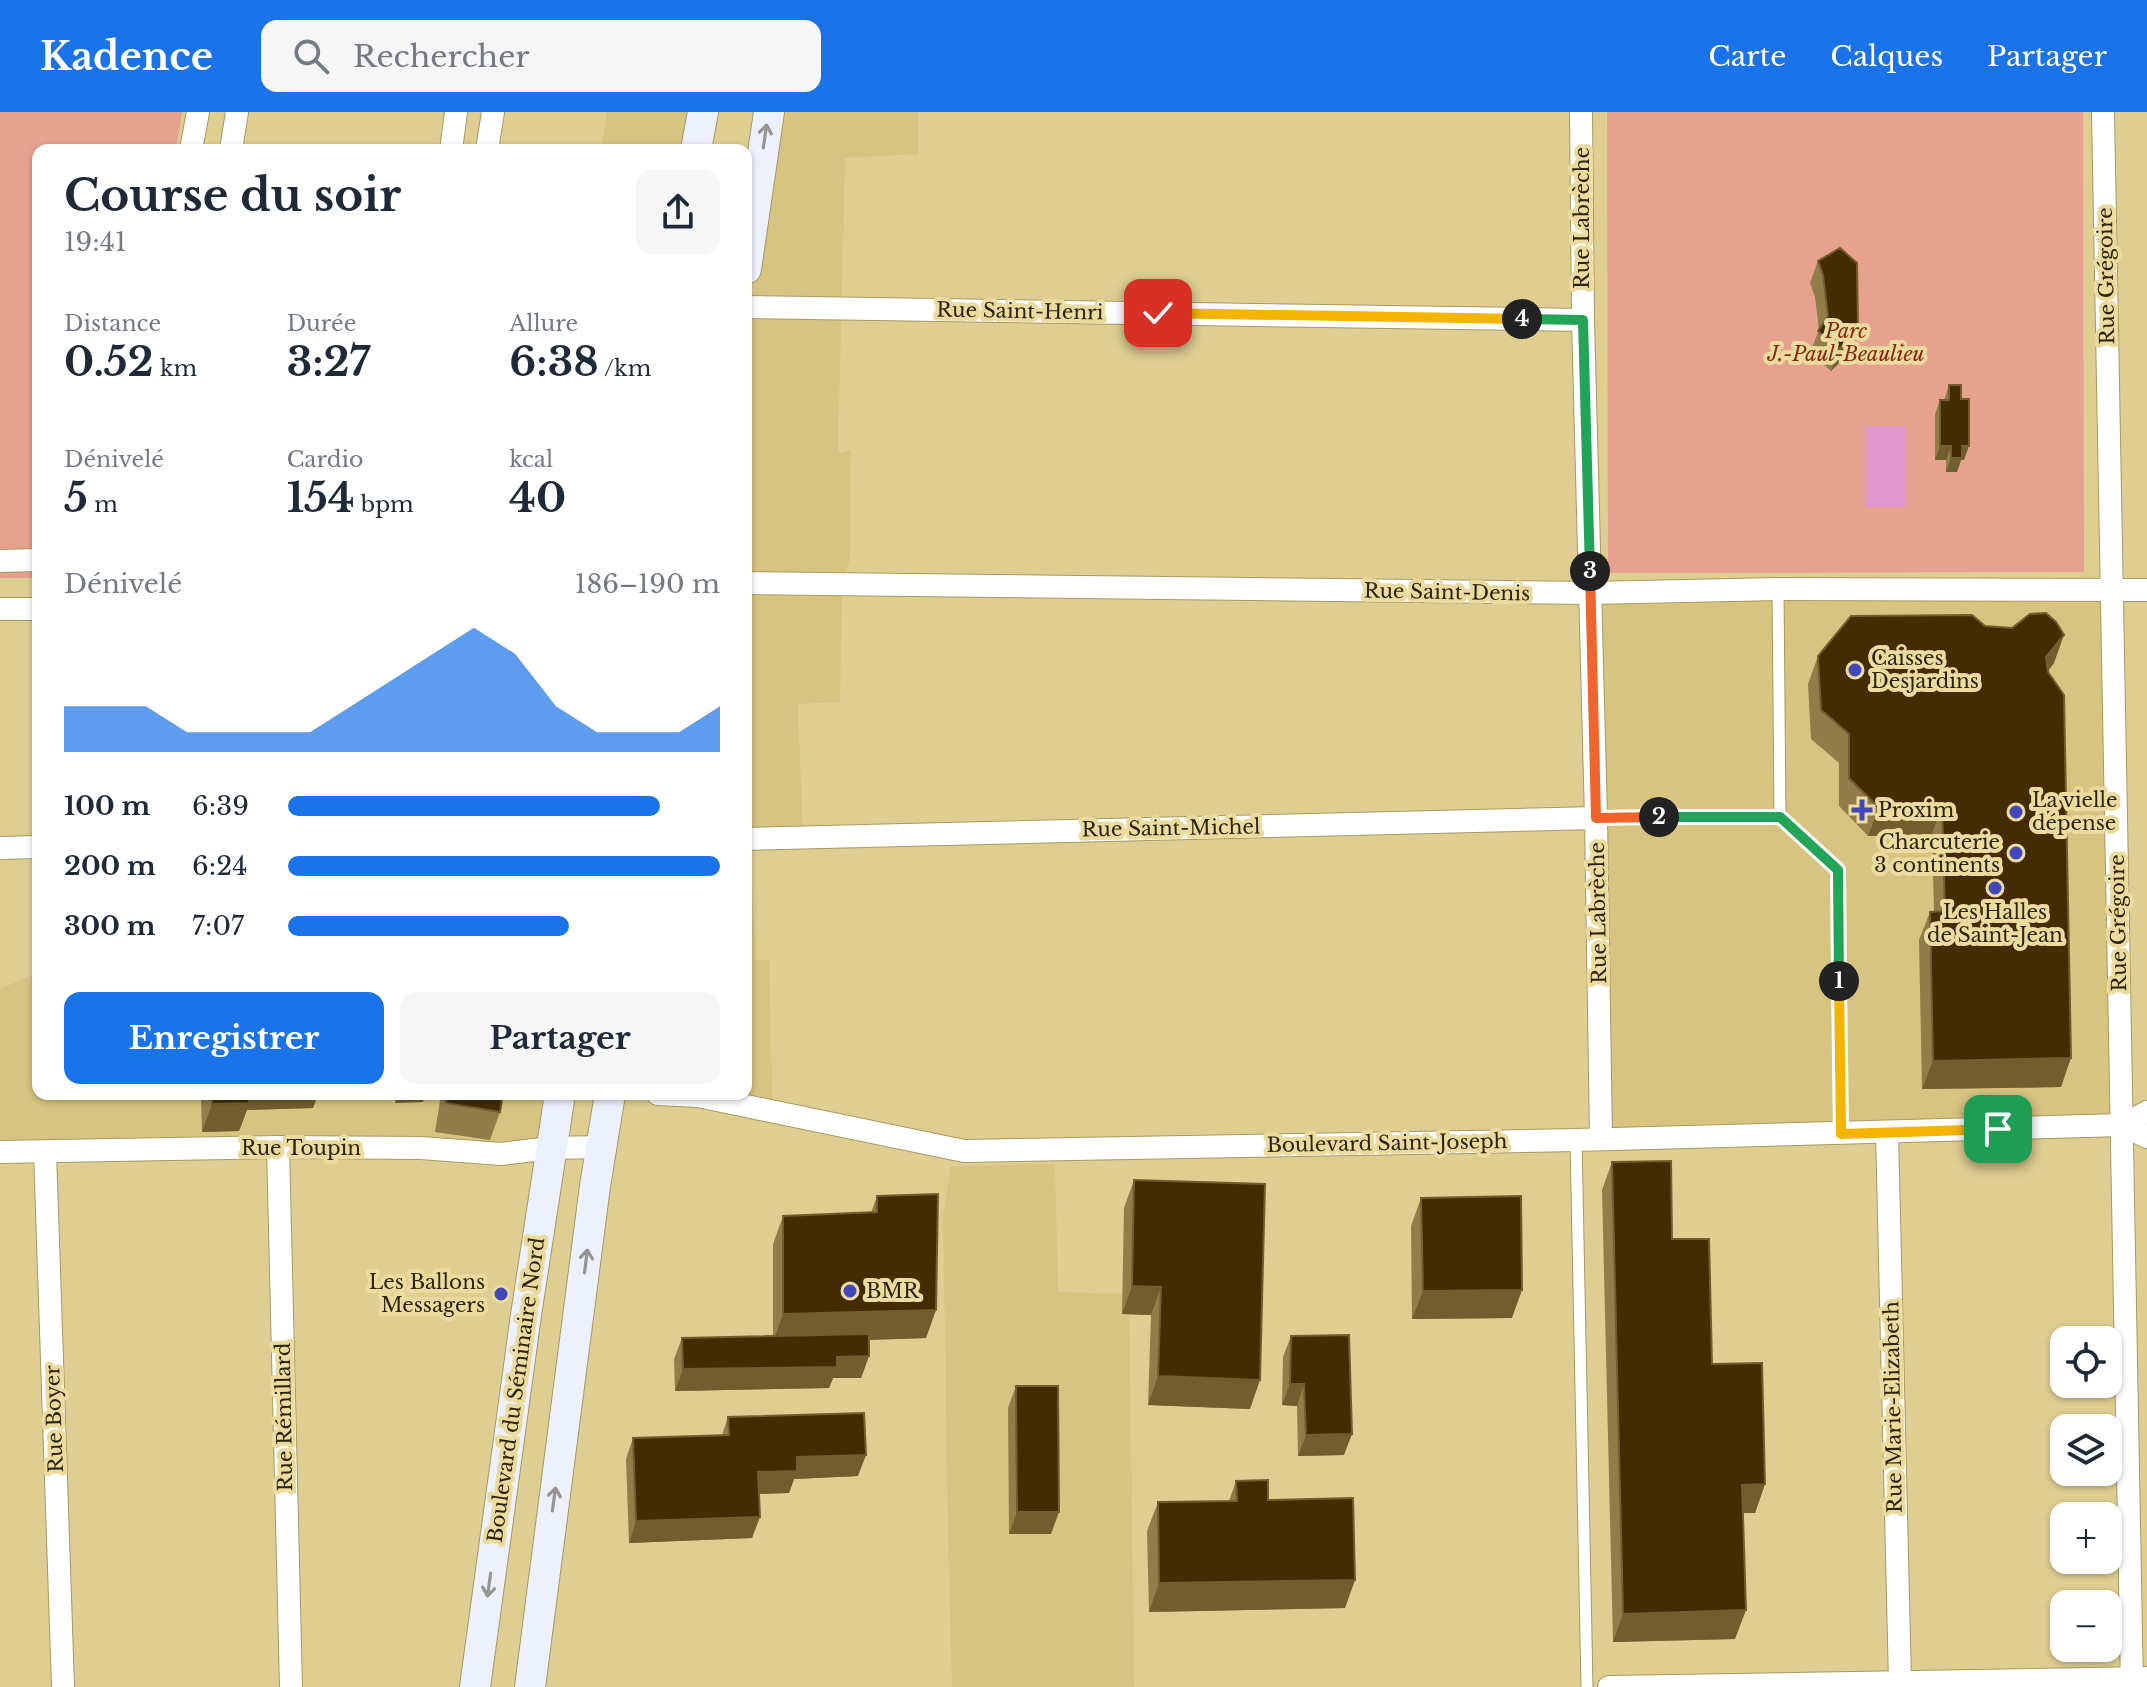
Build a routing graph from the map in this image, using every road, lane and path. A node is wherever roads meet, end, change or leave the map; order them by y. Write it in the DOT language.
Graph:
graph roads {
  1 [pos="198,112"];
  2 [pos="237,112"];
  3 [pos="456,112"];
  4 [pos="493,112"];
  5 [pos="703,112"];
  6 [pos="769,112"];
  7 [pos="1581,112"];
  8 [pos="2103,112"];
  9 [pos="192,144"];
  10 [pos="232,144"];
  11 [pos="452,144"];
  12 [pos="488,144"];
  13 [pos="697,144"];
  14 [pos="752,228"];
  15 [pos="752,307"];
  16 [pos="1583,320"];
  17 [pos="32,560"];
  18 [pos="0,561"];
  19 [pos="752,583"];
  20 [pos="1778,589"];
  21 [pos="2112,590"];
  22 [pos="2147,590"];
  23 [pos="1590,593"];
  24 [pos="0,609"];
  25 [pos="32,609"];
  26 [pos="1780,817"];
  27 [pos="1596,818"];
  28 [pos="752,839"];
  29 [pos="32,847"];
  30 [pos="0,848"];
  31 [pos="559,1100"];
  32 [pos="609,1100"];
  33 [pos="717,1100"];
  34 [pos="2147,1112"];
  35 [pos="2122,1125"];
  36 [pos="1887,1132"];
  37 [pos="1841,1134"];
  38 [pos="2147,1137"];
  39 [pos="1601,1139"];
  40 [pos="1576,1140"];
  41 [pos="278,1147"];
  42 [pos="601,1147"];
  43 [pos="550,1148"];
  44 [pos="0,1152"];
  45 [pos="45,1152"];
  46 [pos="2137,1681"];
  47 [pos="1900,1682"];
  48 [pos="63,1687"];
  49 [pos="291,1687"];
  50 [pos="475,1687"];
  51 [pos="530,1687"];
  52 [pos="1587,1687"];
  53 [pos="1609,1687"];
  54 [pos="1616,1687"];
  1 -- 9 [label="street"];
  2 -- 10 [label="street"];
  3 -- 11 [label="street"];
  4 -- 12 [label="street"];
  5 -- 13 [label="main road"];
  14 -- 6 [label="main road, one-way"];
  7 -- 16 [label="street, Rue Labrèche"];
  8 -- 21 [label="street, Rue Grégoire"];
  15 -- 16 [label="street, Rue Saint-Henri"];
  16 -- 23 [label="street, Rue Labrèche"];
  17 -- 18 [label="street"];
  19 -- 23 [label="street, Rue Saint-Denis"];
  20 -- 21 [label="street, Rue Saint-Denis"];
  20 -- 23 [label="street, Rue Saint-Denis"];
  20 -- 26 [label="lane"];
  21 -- 22 [label="street, Rue Saint-Denis"];
  21 -- 35 [label="street, Rue Grégoire"];
  23 -- 27 [label="street, Rue Labrèche"];
  24 -- 25 [label="street"];
  26 -- 27 [label="lane"];
  26 -- 37 [label="lane"];
  27 -- 28 [label="street, Rue Saint-Michel"];
  27 -- 39 [label="street, Rue Labrèche"];
  29 -- 30 [label="street"];
  31 -- 43 [label="main road, Boulevard du Séminaire Nord"];
  32 -- 42 [label="main road"];
  33 -- 40 [label="street, Boulevard Saint-Joseph"];
  34 -- 35 [label="street, Boulevard Saint-Joseph"];
  35 -- 36 [label="street, Boulevard Saint-Joseph"];
  35 -- 38 [label="street, Boulevard Saint-Joseph"];
  35 -- 46 [label="street, Rue Grégoire"];
  36 -- 37 [label="street, Boulevard Saint-Joseph"];
  36 -- 47 [label="street, Rue Marie-Elizabeth"];
  37 -- 39 [label="street, Boulevard Saint-Joseph"];
  39 -- 40 [label="street, Boulevard Saint-Joseph"];
  40 -- 52 [label="lane"];
  41 -- 43 [label="street, Rue Toupin"];
  41 -- 45 [label="street, Rue Toupin"];
  41 -- 49 [label="street, Rue Rémillard"];
  42 -- 43 [label="street, Rue Toupin"];
  51 -- 42 [label="main road, one-way"];
  43 -- 50 [label="main road, Boulevard du Séminaire Nord, one-way"];
  44 -- 45 [label="street, Rue Toupin"];
  45 -- 48 [label="street, Rue Boyer"];
  46 -- 47 [label="street"];
  47 -- 54 [label="street"];
  53 -- 54 [label="street"];
}
